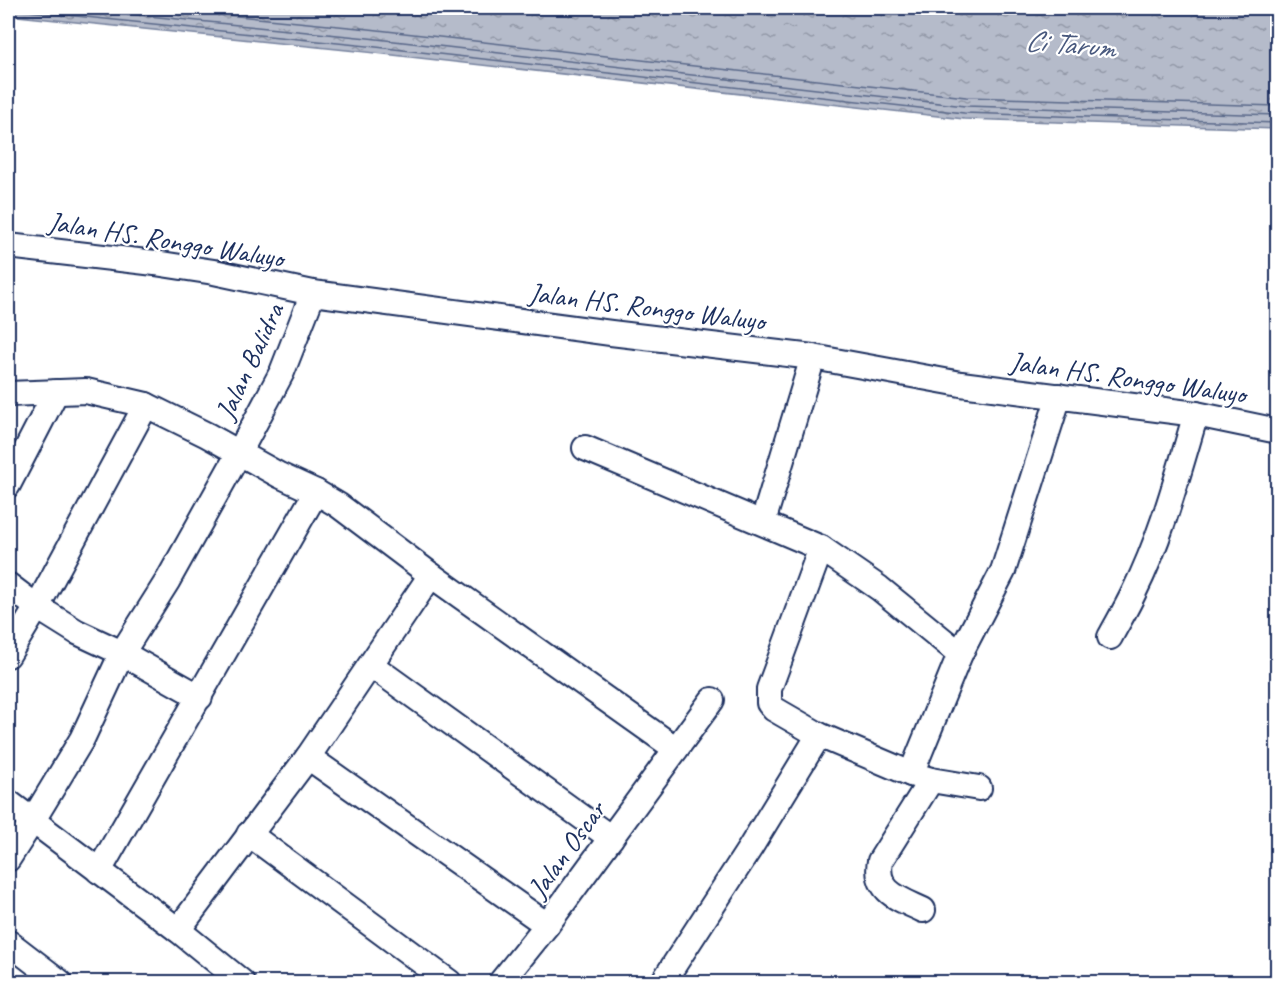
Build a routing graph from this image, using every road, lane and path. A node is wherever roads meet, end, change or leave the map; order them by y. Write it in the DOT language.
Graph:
graph roads {
  1 [pos="8,246"];
  2 [pos="313,293"];
  3 [pos="813,357"];
  4 [pos="56,392"];
  5 [pos="8,394"];
  6 [pos="1059,396"];
  7 [pos="146,405"];
  8 [pos="1196,414"];
  9 [pos="1278,431"];
  10 [pos="585,448"];
  11 [pos="239,453"];
  12 [pos="8,485"];
  13 [pos="316,492"];
  14 [pos="763,522"];
  15 [pos="821,548"];
  16 [pos="431,575"];
  17 [pos="8,585"];
  18 [pos="37,607"];
  19 [pos="1110,637"];
  20 [pos="122,653"];
  21 [pos="960,654"];
  22 [pos="8,655"];
  23 [pos="371,665"];
  24 [pos="200,697"];
  25 [pos="712,700"];
  26 [pos="819,735"];
  27 [pos="676,749"];
  28 [pos="308,757"];
  29 [pos="921,777"];
  30 [pos="979,788"];
  31 [pos="8,802"];
  32 [pos="33,820"];
  33 [pos="249,834"];
  34 [pos="611,838"];
  35 [pos="8,859"];
  36 [pos="99,871"];
  37 [pos="923,910"];
  38 [pos="547,925"];
  39 [pos="178,930"];
  40 [pos="8,942"];
  41 [pos="60,982"];
  42 [pos="242,982"];
  43 [pos="449,982"];
  44 [pos="501,982"];
  45 [pos="663,982"];
  1 -- 2 [label="street, Jalan HS. Ronggo Waluyo"];
  2 -- 3 [label="street, Jalan HS. Ronggo Waluyo"];
  2 -- 11 [label="street, Jalan Balidra"];
  3 -- 6 [label="street, Jalan HS. Ronggo Waluyo"];
  3 -- 14 [label="street"];
  4 -- 5 [label="street"];
  4 -- 7 [label="street"];
  4 -- 12 [label="street"];
  6 -- 8 [label="street, Jalan HS. Ronggo Waluyo"];
  6 -- 21 [label="street"];
  7 -- 11 [label="street"];
  7 -- 18 [label="street"];
  8 -- 9 [label="street, Jalan HS. Ronggo Waluyo"];
  8 -- 19 [label="street"];
  10 -- 14 [label="street"];
  11 -- 13 [label="street"];
  11 -- 20 [label="street, Jalan Balidra"];
  13 -- 16 [label="street"];
  13 -- 24 [label="street"];
  14 -- 15 [label="street"];
  15 -- 21 [label="street"];
  15 -- 26 [label="street"];
  16 -- 23 [label="street"];
  16 -- 27 [label="street"];
  17 -- 18 [label="street"];
  18 -- 20 [label="street"];
  18 -- 22 [label="street"];
  20 -- 24 [label="street"];
  20 -- 32 [label="street, Jalan Balidra"];
  21 -- 29 [label="street"];
  23 -- 28 [label="street"];
  23 -- 34 [label="street"];
  24 -- 36 [label="street"];
  25 -- 27 [label="street, Jalan Oscar"];
  26 -- 29 [label="street"];
  26 -- 45 [label="street"];
  27 -- 34 [label="street, Jalan Oscar"];
  28 -- 33 [label="street"];
  28 -- 38 [label="street"];
  29 -- 30 [label="street"];
  29 -- 37 [label="street"];
  31 -- 32 [label="street"];
  32 -- 35 [label="street, Jalan Balidra"];
  32 -- 36 [label="street"];
  33 -- 39 [label="street"];
  33 -- 43 [label="street"];
  34 -- 38 [label="street, Jalan Oscar"];
  36 -- 39 [label="street"];
  38 -- 44 [label="street, Jalan Oscar"];
  39 -- 42 [label="street"];
  40 -- 41 [label="street"];
}
